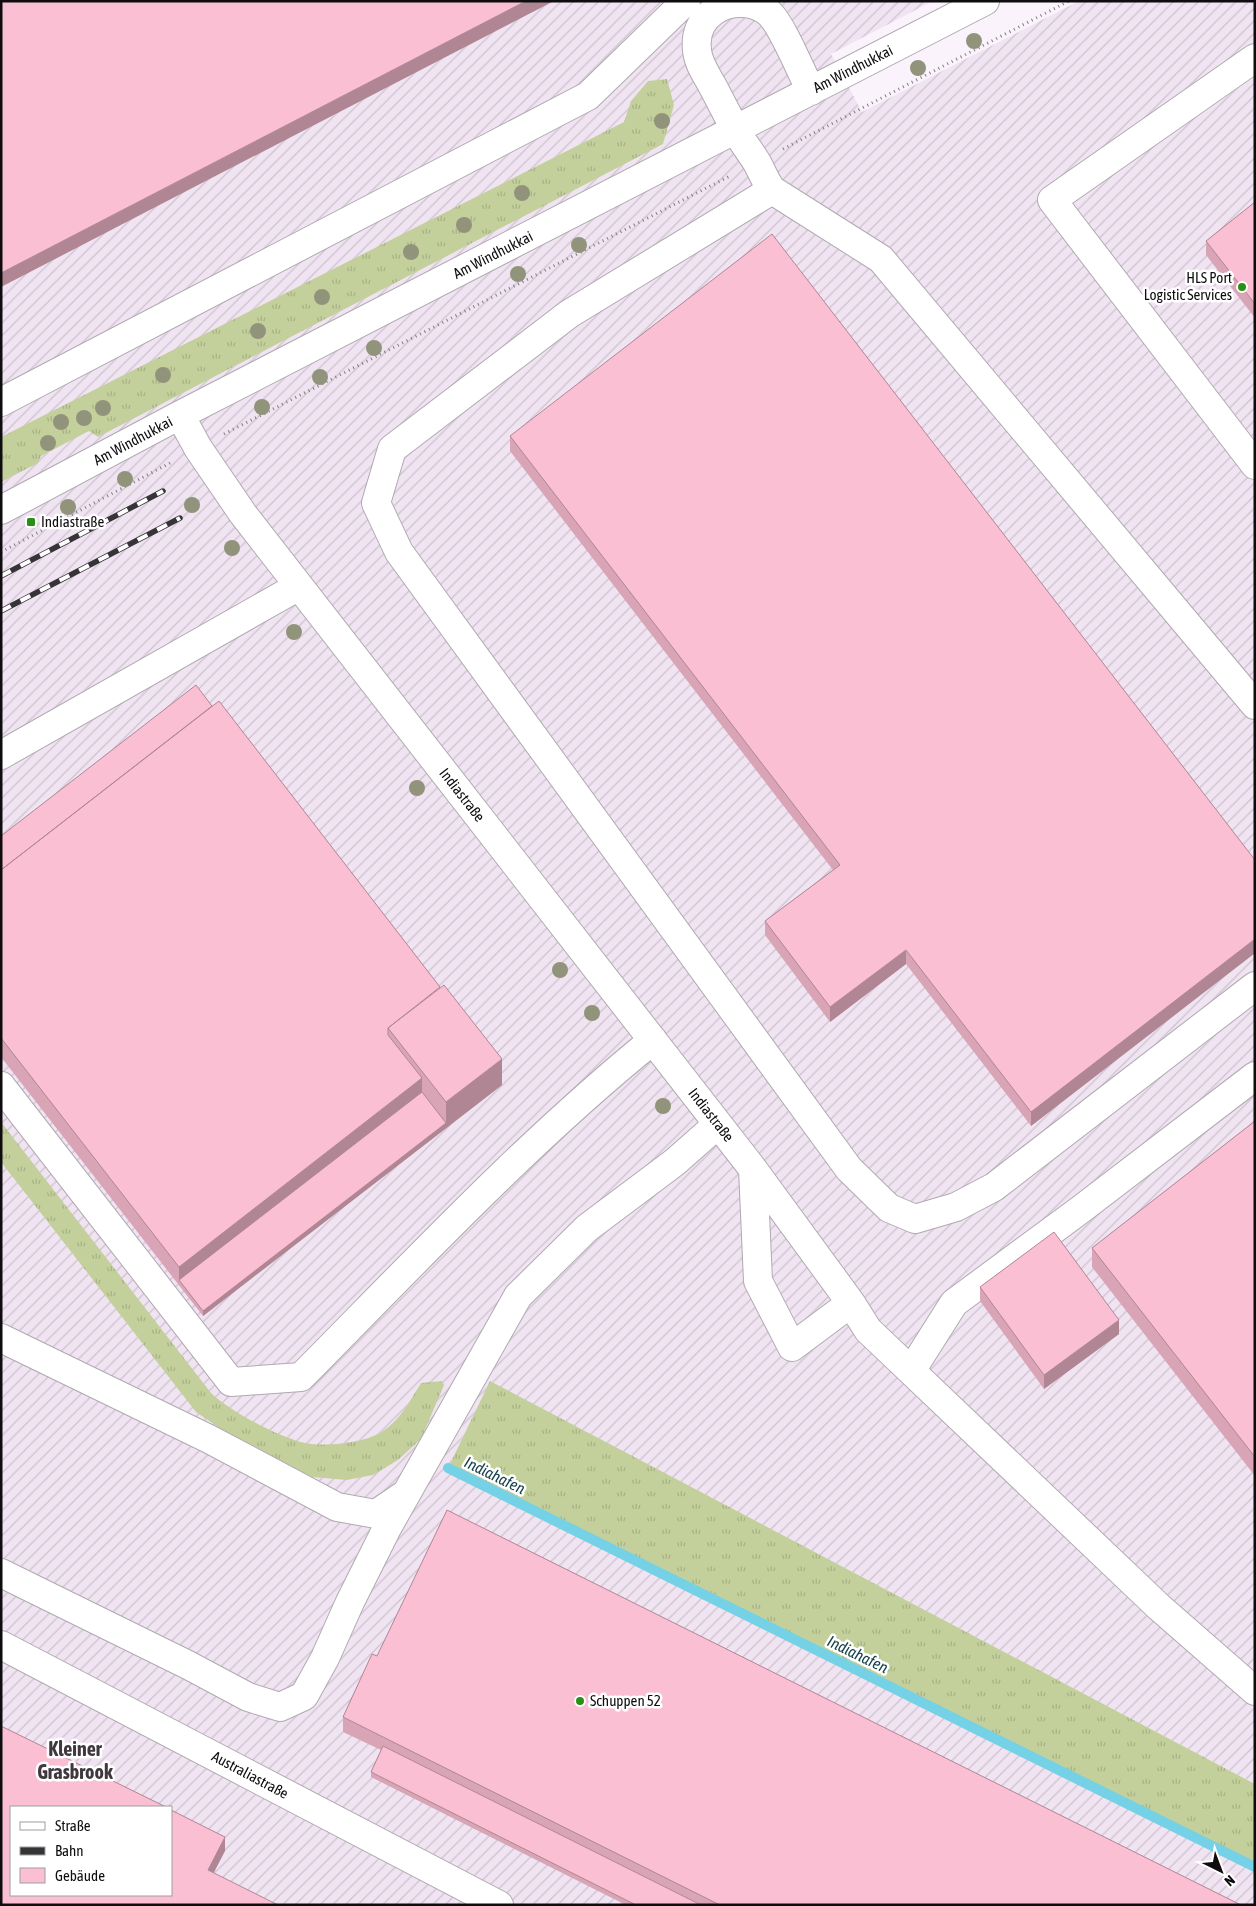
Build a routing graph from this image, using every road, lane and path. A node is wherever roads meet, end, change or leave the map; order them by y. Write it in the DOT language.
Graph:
graph roads {
  1 [pos="686,1"];
  2 [pos="985,1"];
  3 [pos="1069,1"];
  4 [pos="718,4"];
  5 [pos="1255,58"];
  6 [pos="811,91"];
  7 [pos="736,130"];
  8 [pos="757,162"];
  9 [pos="772,190"];
  10 [pos="1,402"];
  11 [pos="180,415"];
  12 [pos="198,448"];
  13 [pos="1255,464"];
  14 [pos="1,510"];
  15 [pos="1,552"];
  16 [pos="299,586"];
  17 [pos="1255,705"];
  18 [pos="1,756"];
  19 [pos="1255,986"];
  20 [pos="653,1040"];
  21 [pos="1255,1076"];
  22 [pos="1,1086"];
  23 [pos="718,1124"];
  24 [pos="753,1169"];
  25 [pos="851,1303"];
  26 [pos="1,1338"];
  27 [pos="912,1371"];
  28 [pos="407,1492"];
  29 [pos="1,1573"];
  30 [pos="1,1645"];
  31 [pos="1255,1691"];
  32 [pos="499,1905"];
  1 -- 10 [label="street"];
  2 -- 6 [label="street, Am Windhukkai"];
  3 -- 8 [label="path"];
  4 -- 6 [label="street"];
  4 -- 7 [label="street"];
  5 -- 13 [label="street"];
  6 -- 7 [label="street, Am Windhukkai"];
  7 -- 8 [label="street"];
  7 -- 11 [label="street, Am Windhukkai"];
  8 -- 9 [label="street"];
  8 -- 12 [label="path"];
  9 -- 17 [label="street"];
  9 -- 19 [label="street"];
  11 -- 12 [label="street, Indiastraße"];
  11 -- 14 [label="street, Am Windhukkai"];
  12 -- 15 [label="path"];
  12 -- 16 [label="street, Indiastraße"];
  16 -- 18 [label="street"];
  16 -- 20 [label="street, Indiastraße"];
  20 -- 22 [label="street"];
  20 -- 23 [label="street, Indiastraße"];
  21 -- 27 [label="street"];
  23 -- 24 [label="street, Indiastraße"];
  23 -- 28 [label="street"];
  24 -- 25 [label="street, Indiastraße"];
  24 -- 25 [label="street"];
  25 -- 27 [label="street, Indiastraße"];
  26 -- 28 [label="street"];
  27 -- 31 [label="street, Indiastraße"];
  28 -- 29 [label="street"];
  30 -- 32 [label="street, Australiastraße"];
}
